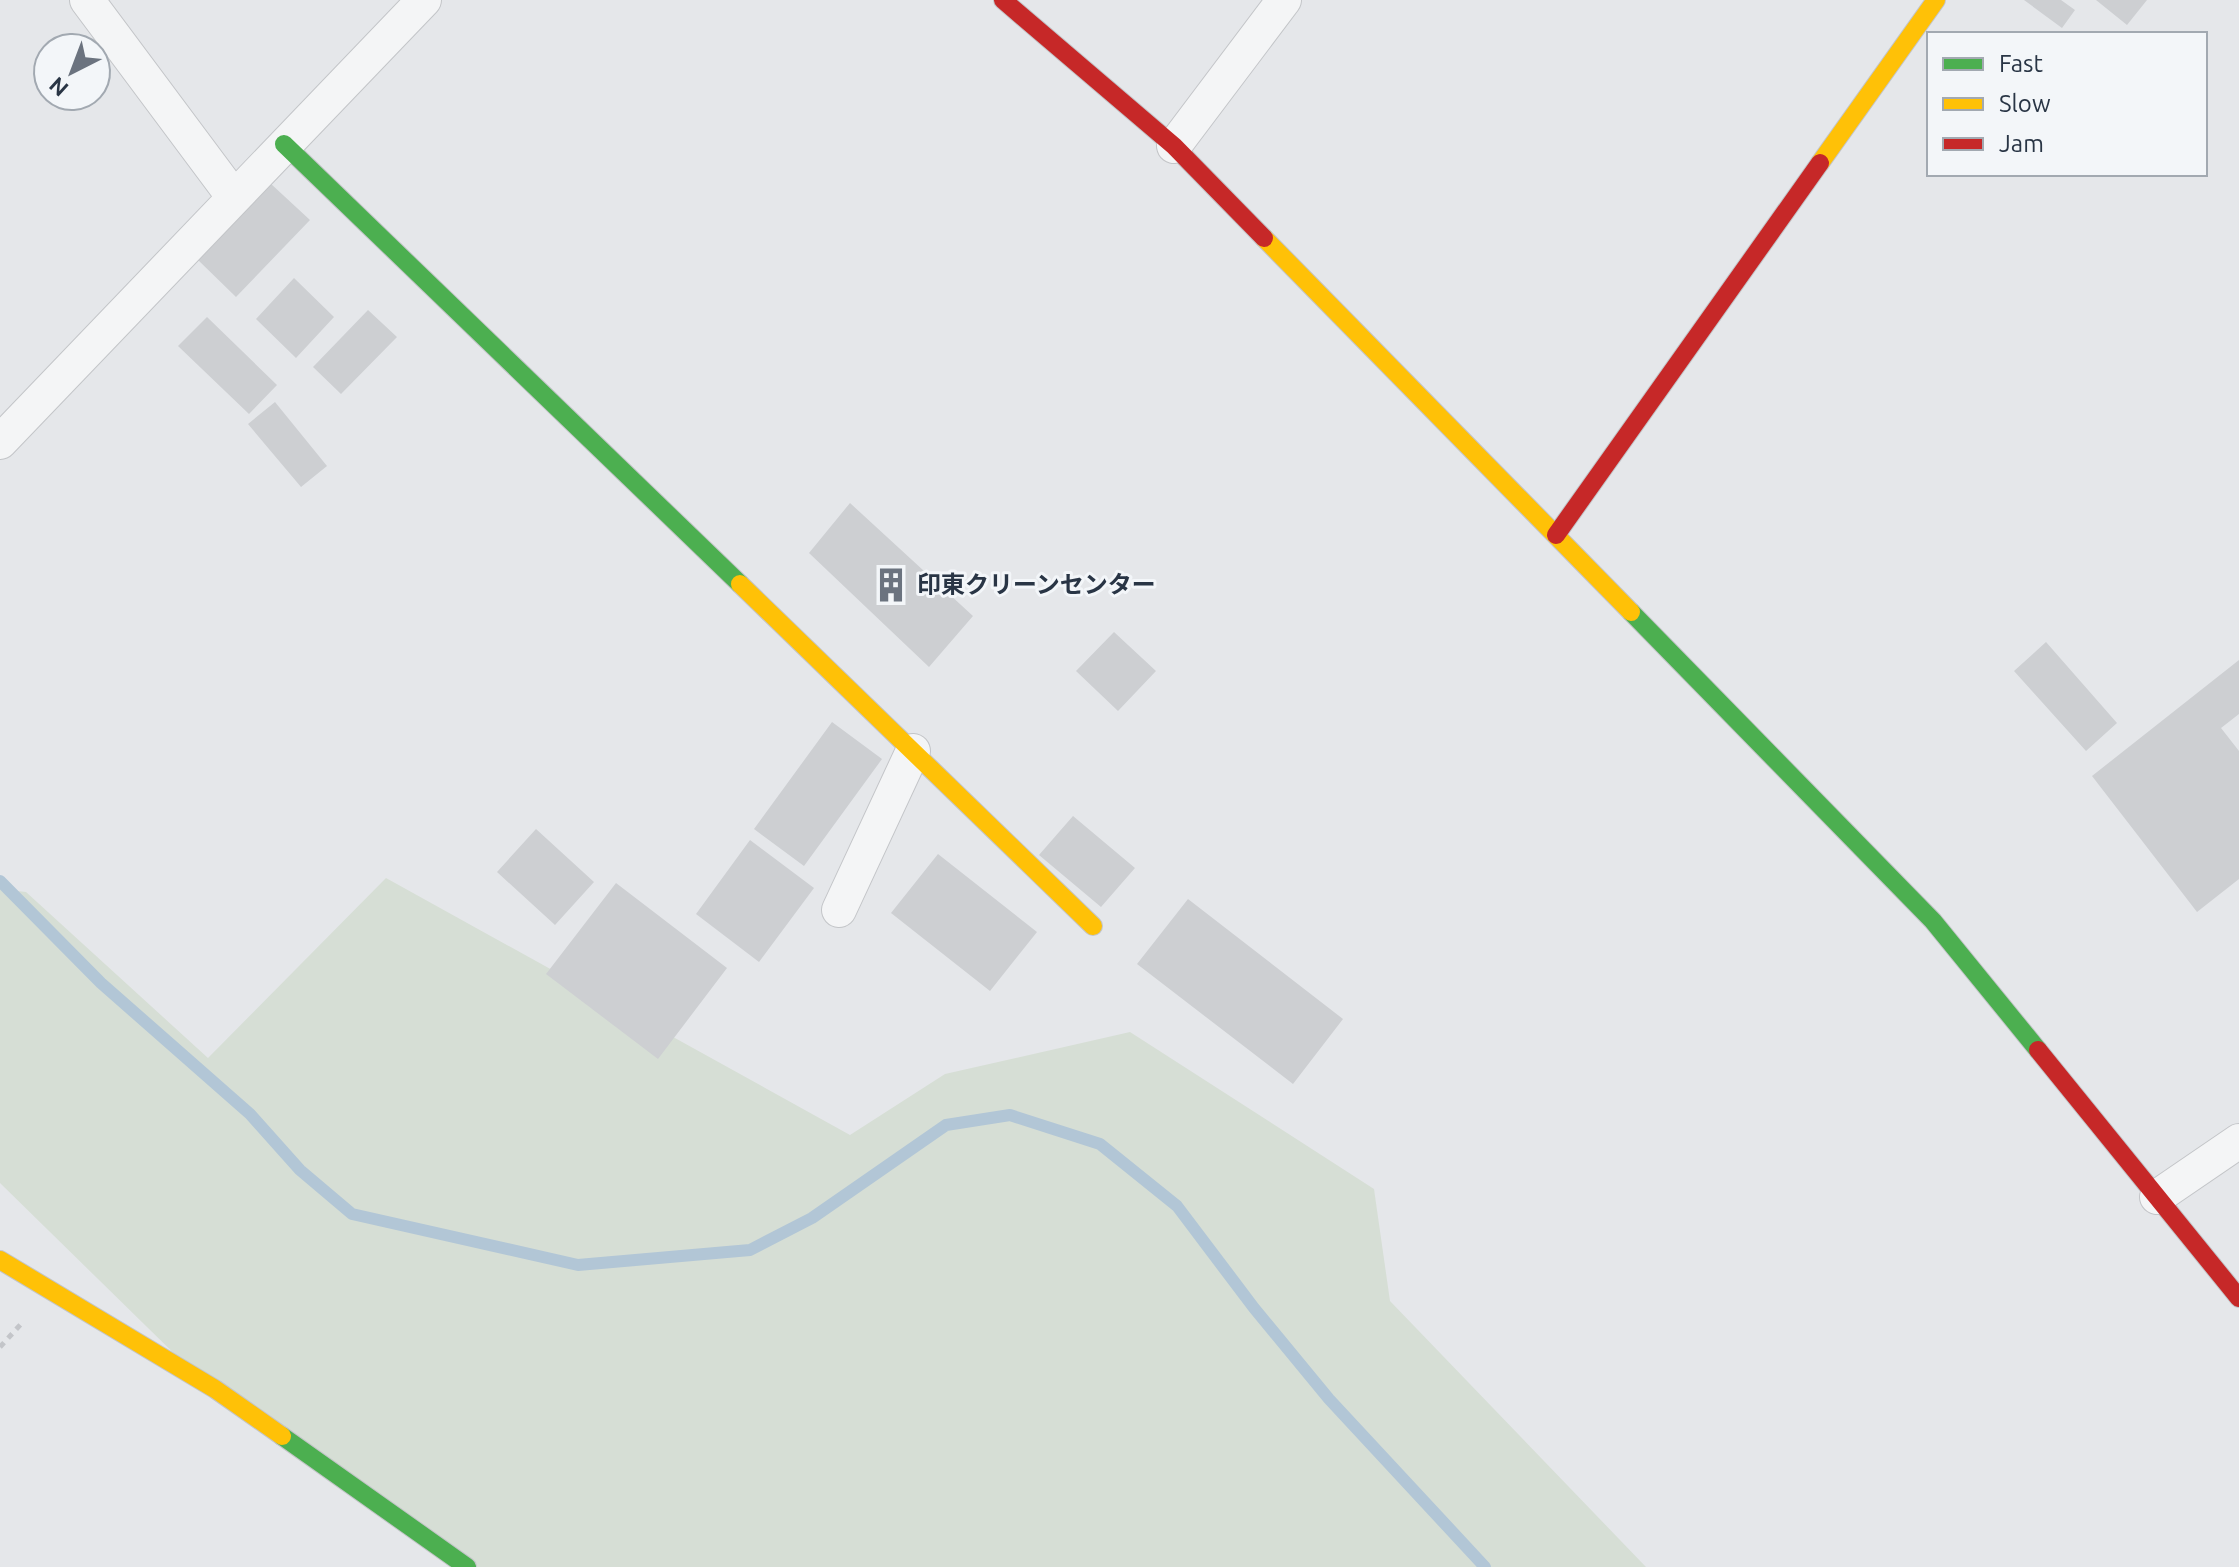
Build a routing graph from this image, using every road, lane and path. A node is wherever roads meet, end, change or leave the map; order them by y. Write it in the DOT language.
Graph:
graph roads {
  1 [pos="87,0"];
  2 [pos="424,0"];
  3 [pos="1003,0"];
  4 [pos="1284,0"];
  5 [pos="1936,0"];
  6 [pos="284,144"];
  7 [pos="1174,146"];
  8 [pos="233,196"];
  9 [pos="0,442"];
  10 [pos="1556,535"];
  11 [pos="913,751"];
  12 [pos="839,910"];
  13 [pos="1093,926"];
  14 [pos="2239,1141"];
  15 [pos="2157,1197"];
  16 [pos="0,1260"];
  17 [pos="2239,1298"];
  18 [pos="467,1567"];
  1 -- 8 [label="street"];
  2 -- 6 [label="street"];
  3 -- 7 [label="street"];
  4 -- 7 [label="street"];
  5 -- 10 [label="street"];
  6 -- 8 [label="street"];
  6 -- 11 [label="street"];
  7 -- 10 [label="street"];
  8 -- 9 [label="street"];
  10 -- 15 [label="street"];
  11 -- 12 [label="street"];
  11 -- 13 [label="street"];
  14 -- 15 [label="street"];
  15 -- 17 [label="street"];
  16 -- 18 [label="street"];
}
